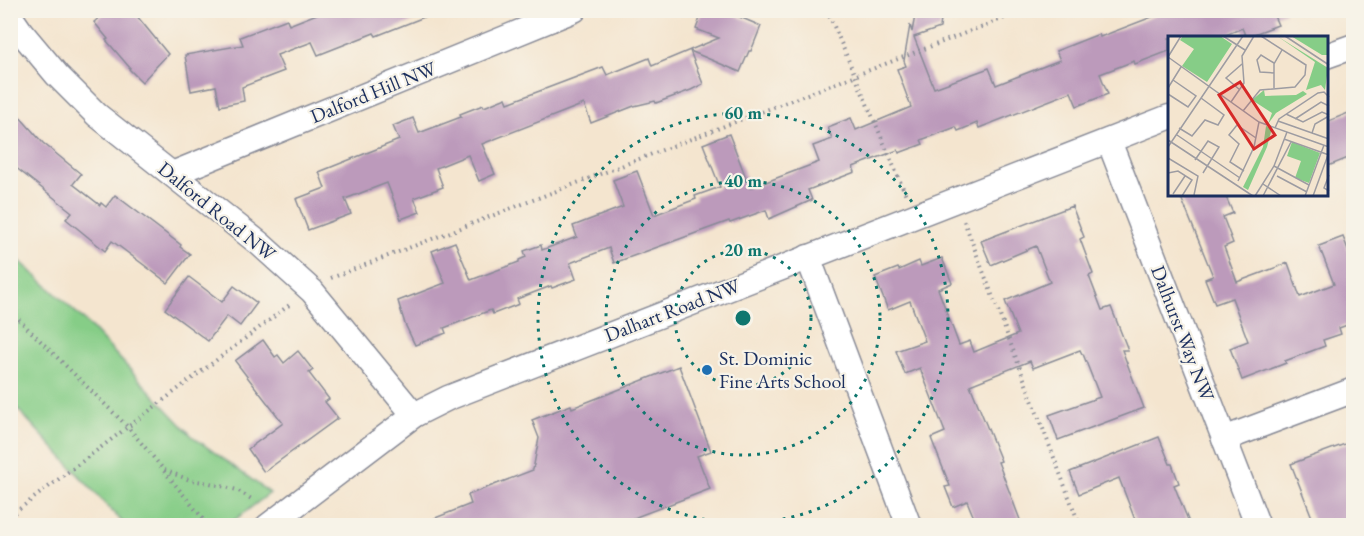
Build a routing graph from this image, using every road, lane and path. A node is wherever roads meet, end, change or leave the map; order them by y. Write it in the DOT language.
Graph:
graph roads {
  1 [pos="574,10"];
  2 [pos="827,10"];
  3 [pos="1025,10"];
  4 [pos="10,16"];
  5 [pos="1353,46"];
  6 [pos="1328,55"];
  7 [pos="855,76"];
  8 [pos="1168,117"];
  9 [pos="1109,141"];
  10 [pos="172,174"];
  11 [pos="906,196"];
  12 [pos="964,221"];
  13 [pos="808,257"];
  14 [pos="312,291"];
  15 [pos="10,311"];
  16 [pos="1353,390"];
  17 [pos="414,415"];
  18 [pos="127,426"];
  19 [pos="1224,439"];
  20 [pos="164,470"];
  21 [pos="253,500"];
  22 [pos="10,516"];
  23 [pos="209,525"];
  24 [pos="268,525"];
  25 [pos="909,525"];
  26 [pos="1080,525"];
  27 [pos="1258,525"];
  1 -- 10 [label="street, Dalford Hill NW"];
  2 -- 7 [label="path"];
  3 -- 7 [label="path"];
  4 -- 10 [label="street, Dalford Road NW"];
  5 -- 6 [label="street"];
  7 -- 11 [label="path"];
  7 -- 14 [label="path"];
  8 -- 9 [label="street, Dalhart Road NW"];
  9 -- 13 [label="street, Dalhart Road NW"];
  9 -- 19 [label="street, Dalhurst Way NW"];
  10 -- 14 [label="street, Dalford Road NW"];
  12 -- 26 [label="path"];
  13 -- 17 [label="street, Dalhart Road NW"];
  13 -- 25 [label="street"];
  14 -- 17 [label="street, Dalford Road NW"];
  14 -- 18 [label="path"];
  15 -- 18 [label="path"];
  16 -- 19 [label="street"];
  17 -- 24 [label="street, Dalhart Road NW"];
  18 -- 20 [label="path"];
  18 -- 22 [label="path"];
  19 -- 27 [label="street, Dalhurst Way NW"];
  20 -- 21 [label="path"];
  20 -- 23 [label="path"];
}
